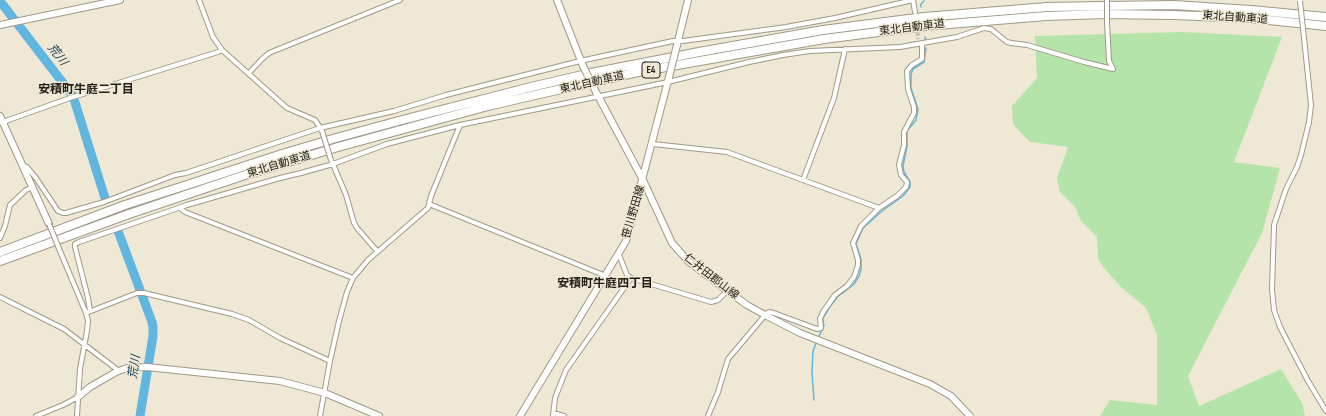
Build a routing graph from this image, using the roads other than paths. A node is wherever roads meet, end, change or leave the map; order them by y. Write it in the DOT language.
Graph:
graph roads {
  1 [pos="120,0"];
  2 [pos="199,0"];
  3 [pos="400,0"];
  4 [pos="557,0"];
  5 [pos="688,0"];
  6 [pos="913,0"];
  7 [pos="1107,0"];
  8 [pos="1300,1"];
  9 [pos="915,12"];
  10 [pos="1326,17"];
  11 [pos="0,25"];
  12 [pos="1326,26"];
  13 [pos="919,42"];
  14 [pos="678,43"];
  15 [pos="845,49"];
  16 [pos="222,50"];
  17 [pos="582,63"];
  18 [pos="249,73"];
  19 [pos="669,79"];
  20 [pos="597,94"];
  21 [pos="0,116"];
  22 [pos="3,122"];
  23 [pos="460,125"];
  24 [pos="321,129"];
  25 [pos="653,144"];
  26 [pos="332,162"];
  27 [pos="23,166"];
  28 [pos="644,180"];
  29 [pos="803,180"];
  30 [pos="32,187"];
  31 [pos="429,204"];
  32 [pos="180,208"];
  33 [pos="879,208"];
  34 [pos="49,224"];
  35 [pos="0,238"];
  36 [pos="377,251"];
  37 [pos="0,252"];
  38 [pos="619,255"];
  39 [pos="0,261"];
  40 [pos="606,276"];
  41 [pos="353,278"];
  42 [pos="631,278"];
  43 [pos="727,291"];
  44 [pos="0,297"];
  45 [pos="88,312"];
  46 [pos="765,315"];
  47 [pos="84,344"];
  48 [pos="330,361"];
  49 [pos="119,371"];
  50 [pos="325,393"];
  51 [pos="78,397"];
  52 [pos="1326,411"];
  53 [pos="553,414"];
  54 [pos="36,416"];
  55 [pos="77,416"];
  56 [pos="320,416"];
  57 [pos="379,416"];
  58 [pos="520,416"];
  59 [pos="564,416"];
  60 [pos="708,416"];
  61 [pos="970,416"];
  1 -- 11 [label="street"];
  2 -- 16 [label="street"];
  3 -- 18 [label="street"];
  4 -- 17 [label="street, 仁井田郡山線"];
  5 -- 14 [label="street, 笹川野田線"];
  6 -- 9 [label="street"];
  6 -- 14 [label="street"];
  7 -- 13 [label="street, bridge"];
  8 -- 52 [label="street, bridge"];
  10 -- 37 [label="highway, 東北自動車道 / E4"];
  12 -- 39 [label="highway, 東北自動車道 / E4"];
  13 -- 15 [label="street"];
  13 -- 33 [label="street"];
  14 -- 17 [label="street"];
  14 -- 19 [label="street, 笹川野田線, bridge"];
  15 -- 19 [label="street"];
  15 -- 29 [label="street"];
  16 -- 18 [label="street"];
  16 -- 22 [label="street"];
  17 -- 20 [label="street, 仁井田郡山線, bridge"];
  17 -- 24 [label="street"];
  18 -- 24 [label="street"];
  19 -- 20 [label="street"];
  19 -- 25 [label="street, 笹川野田線"];
  20 -- 23 [label="street"];
  20 -- 28 [label="street, 仁井田郡山線"];
  21 -- 22 [label="street"];
  22 -- 27 [label="street"];
  23 -- 26 [label="street"];
  23 -- 31 [label="street"];
  24 -- 26 [label="street, bridge"];
  24 -- 27 [label="street"];
  25 -- 28 [label="street, 笹川野田線"];
  25 -- 29 [label="street"];
  26 -- 32 [label="street"];
  26 -- 36 [label="street"];
  27 -- 30 [label="street"];
  28 -- 38 [label="street, 笹川野田線"];
  28 -- 43 [label="street, 仁井田郡山線"];
  29 -- 33 [label="street"];
  30 -- 34 [label="street"];
  30 -- 35 [label="street"];
  31 -- 36 [label="street"];
  31 -- 40 [label="street"];
  32 -- 41 [label="street"];
  32 -- 45 [label="street"];
  33 -- 46 [label="street"];
  34 -- 45 [label="street, bridge"];
  36 -- 41 [label="street"];
  38 -- 40 [label="street, 笹川野田線"];
  38 -- 42 [label="street"];
  40 -- 58 [label="street, 笹川野田線"];
  41 -- 48 [label="street"];
  42 -- 43 [label="street"];
  42 -- 53 [label="street"];
  43 -- 46 [label="street, 仁井田郡山線"];
  44 -- 47 [label="street"];
  45 -- 47 [label="street"];
  45 -- 48 [label="street"];
  46 -- 60 [label="street"];
  46 -- 61 [label="street, 仁井田郡山線"];
  47 -- 49 [label="street"];
  47 -- 51 [label="street"];
  48 -- 50 [label="street"];
  49 -- 50 [label="street"];
  49 -- 51 [label="street"];
  50 -- 56 [label="street"];
  50 -- 57 [label="street"];
  51 -- 54 [label="street"];
  51 -- 55 [label="street"];
  53 -- 59 [label="street"];
}
